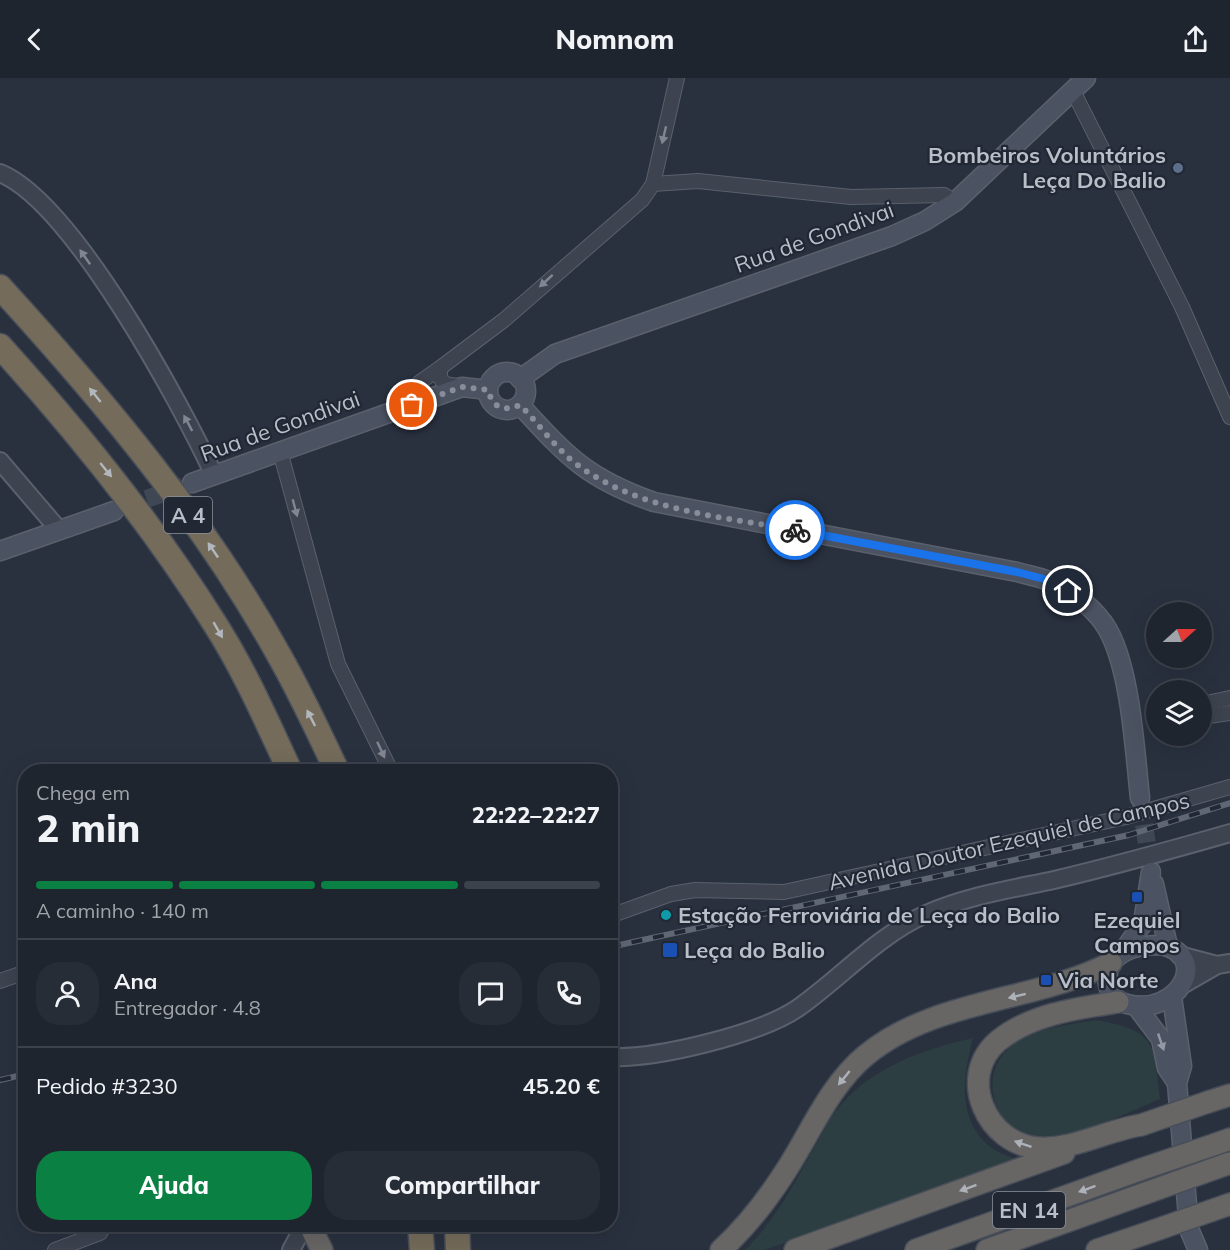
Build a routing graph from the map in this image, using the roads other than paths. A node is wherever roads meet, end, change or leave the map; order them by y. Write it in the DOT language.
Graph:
graph roads {
  1 [pos="677,78"];
  2 [pos="1080,84"];
  3 [pos="0,173"];
  4 [pos="653,184"];
  5 [pos="955,202"];
  6 [pos="0,287"];
  7 [pos="0,346"];
  8 [pos="440,368"];
  9 [pos="520,379"];
  10 [pos="462,387"];
  11 [pos="488,390"];
  12 [pos="520,405"];
  13 [pos="400,409"];
  14 [pos="1230,417"];
  15 [pos="280,451"];
  16 [pos="0,461"];
  17 [pos="214,475"];
  18 [pos="192,483"];
  19 [pos="114,511"];
  20 [pos="59,530"];
  21 [pos="0,551"];
  22 [pos="1230,698"];
  23 [pos="1212,702"];
  24 [pos="1230,713"];
  25 [pos="1212,716"];
  26 [pos="287,764"];
  27 [pos="334,764"];
  28 [pos="388,764"];
  29 [pos="1230,787"];
  30 [pos="1140,798"];
  31 [pos="1230,833"];
  32 [pos="618,913"];
  33 [pos="1174,950"];
  34 [pos="1116,958"];
  35 [pos="1224,964"];
  36 [pos="18,975"];
  37 [pos="0,981"];
  38 [pos="1178,991"];
  39 [pos="1127,1004"];
  40 [pos="618,1057"];
  41 [pos="1177,1083"];
  42 [pos="1230,1095"];
  43 [pos="1141,1125"];
  44 [pos="1221,1142"];
  45 [pos="1223,1166"];
  46 [pos="1221,1207"];
  47 [pos="101,1232"];
  48 [pos="301,1232"];
  49 [pos="305,1232"];
  50 [pos="311,1232"];
  51 [pos="421,1232"];
  52 [pos="457,1232"];
  53 [pos="1188,1244"];
  54 [pos="55,1250"];
  55 [pos="291,1250"];
  56 [pos="302,1250"];
  57 [pos="322,1250"];
  58 [pos="422,1250"];
  59 [pos="458,1250"];
  60 [pos="721,1250"];
  61 [pos="795,1250"];
  62 [pos="916,1250"];
  63 [pos="987,1250"];
  64 [pos="1097,1250"];
  1 -- 4 [label="street, one-way"];
  2 -- 5 [label="main road, Rua de Gondivai"];
  2 -- 14 [label="street"];
  17 -- 3 [label="street, one-way"];
  4 -- 5 [label="street"];
  4 -- 8 [label="street, one-way"];
  5 -- 9 [label="main road, Rua de Gondivai"];
  27 -- 6 [label="highway, A 4, one-way"];
  7 -- 26 [label="highway, A 4, one-way"];
  8 -- 10 [label="street"];
  8 -- 13 [label="street"];
  9 -- 11 [label="main road"];
  9 -- 12 [label="main road"];
  10 -- 11 [label="main road, Rua de Gondivai"];
  10 -- 13 [label="main road, Rua de Gondivai"];
  11 -- 12 [label="main road"];
  12 -- 30 [label="main road"];
  13 -- 15 [label="main road, Rua de Gondivai"];
  15 -- 17 [label="main road, Rua de Gondivai"];
  15 -- 28 [label="street, one-way"];
  16 -- 20 [label="street"];
  17 -- 18 [label="main road, Rua de Gondivai"];
  19 -- 20 [label="main road"];
  20 -- 21 [label="main road"];
  22 -- 23 [label="street"];
  24 -- 25 [label="street"];
  29 -- 32 [label="street, Avenida Doutor Ezequiel de Campos"];
  31 -- 40 [label="street"];
  33 -- 34 [label="main road"];
  33 -- 34 [label="main road"];
  33 -- 35 [label="street"];
  33 -- 38 [label="main road"];
  34 -- 39 [label="main road"];
  34 -- 60 [label="highway, one-way"];
  35 -- 38 [label="street"];
  36 -- 37 [label="street"];
  38 -- 39 [label="main road"];
  38 -- 41 [label="main road"];
  39 -- 41 [label="main road, one-way"];
  43 -- 39 [label="highway, one-way"];
  41 -- 53 [label="main road"];
  42 -- 43 [label="highway, bridge"];
  43 -- 61 [label="highway, one-way"];
  44 -- 62 [label="highway, EN 14, one-way, bridge"];
  45 -- 63 [label="highway, EN 14, bridge"];
  46 -- 64 [label="highway, bridge"];
  47 -- 54 [label="street"];
  48 -- 55 [label="street"];
  49 -- 56 [label="street"];
  50 -- 57 [label="highway"];
  51 -- 58 [label="highway"];
  52 -- 59 [label="highway"];
}
